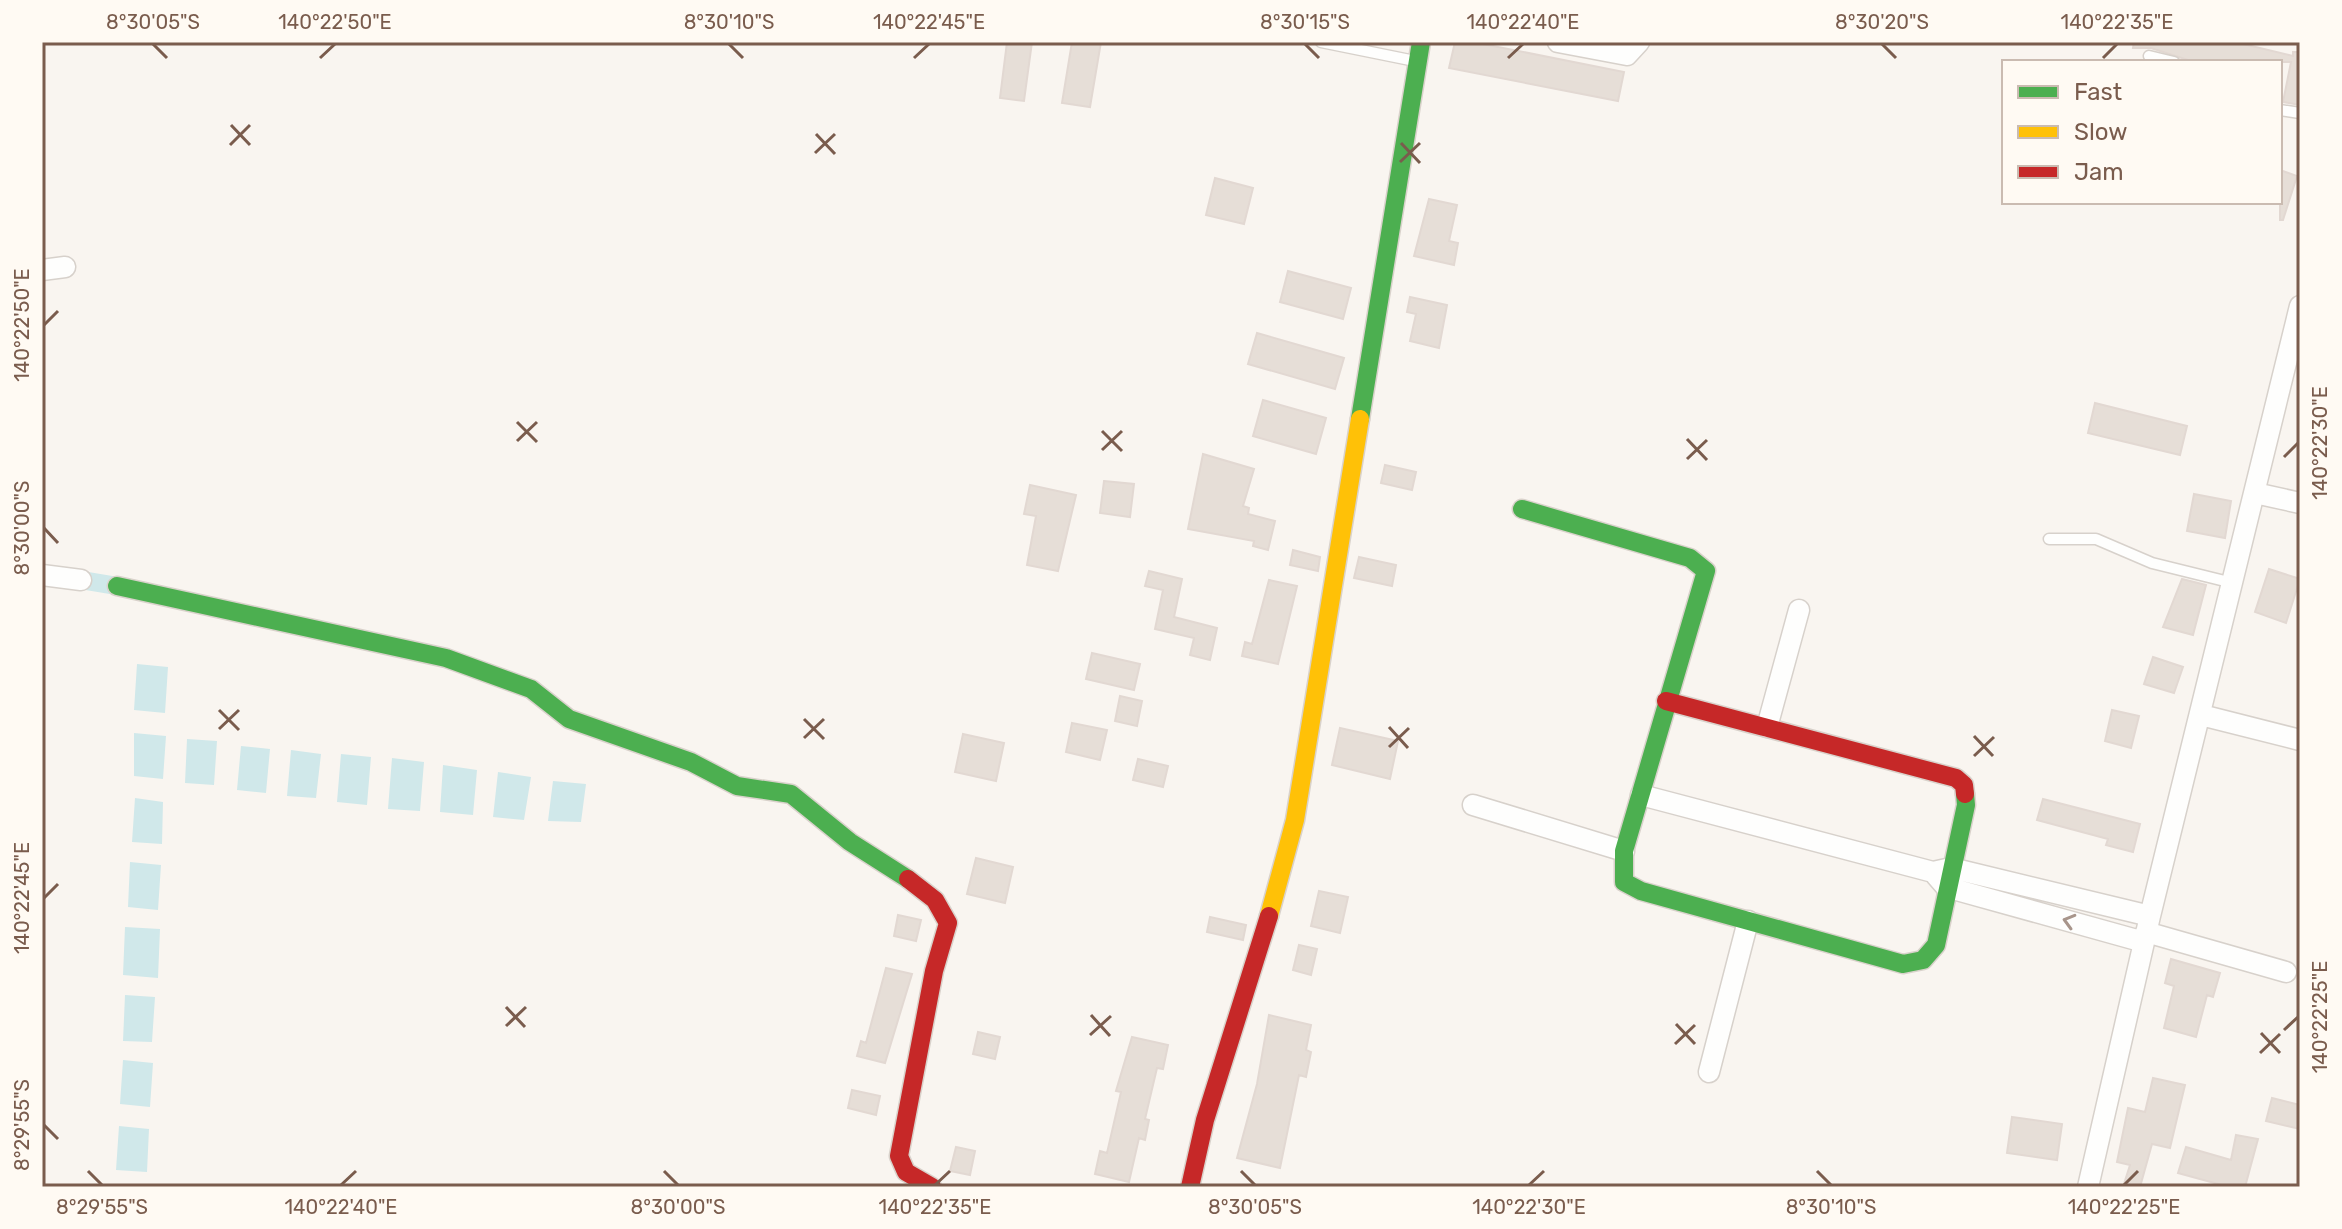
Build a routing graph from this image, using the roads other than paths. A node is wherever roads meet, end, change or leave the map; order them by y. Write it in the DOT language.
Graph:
graph roads {
  1 [pos="1321,42"];
  2 [pos="1421,42"];
  3 [pos="1558,42"];
  4 [pos="1639,42"];
  5 [pos="2149,56"];
  6 [pos="2166,60"];
  7 [pos="1417,61"];
  8 [pos="65,267"];
  9 [pos="42,270"];
  10 [pos="2300,306"];
  11 [pos="2255,493"];
  12 [pos="2300,503"];
  13 [pos="1522,509"];
  14 [pos="2049,539"];
  15 [pos="42,575"];
  16 [pos="81,580"];
  17 [pos="2233,583"];
  18 [pos="117,586"];
  19 [pos="1799,610"];
  20 [pos="1666,701"];
  21 [pos="2201,715"];
  22 [pos="1767,727"];
  23 [pos="2300,740"];
  24 [pos="1641,795"];
  25 [pos="1473,805"];
  26 [pos="1624,851"];
  27 [pos="1943,876"];
  28 [pos="1748,921"];
  29 [pos="2147,930"];
  30 [pos="2286,972"];
  31 [pos="1709,1072"];
  32 [pos="932,1187"];
  33 [pos="1190,1187"];
  34 [pos="2088,1187"];
  1 -- 7 [label="lane"];
  2 -- 7 [label="street"];
  3 -- 4 [label="street"];
  5 -- 6 [label="lane"];
  7 -- 33 [label="street"];
  8 -- 9 [label="street"];
  10 -- 11 [label="street"];
  11 -- 12 [label="street"];
  11 -- 17 [label="street"];
  13 -- 20 [label="street"];
  14 -- 17 [label="lane"];
  15 -- 16 [label="street"];
  17 -- 21 [label="street"];
  18 -- 32 [label="street"];
  19 -- 22 [label="street"];
  20 -- 22 [label="street"];
  20 -- 24 [label="street"];
  21 -- 23 [label="street"];
  21 -- 29 [label="street"];
  22 -- 27 [label="street"];
  24 -- 26 [label="street"];
  24 -- 27 [label="street"];
  25 -- 26 [label="street"];
  26 -- 28 [label="street"];
  27 -- 28 [label="street"];
  27 -- 29 [label="street"];
  28 -- 31 [label="street"];
  29 -- 30 [label="street"];
  29 -- 34 [label="street"];
}
